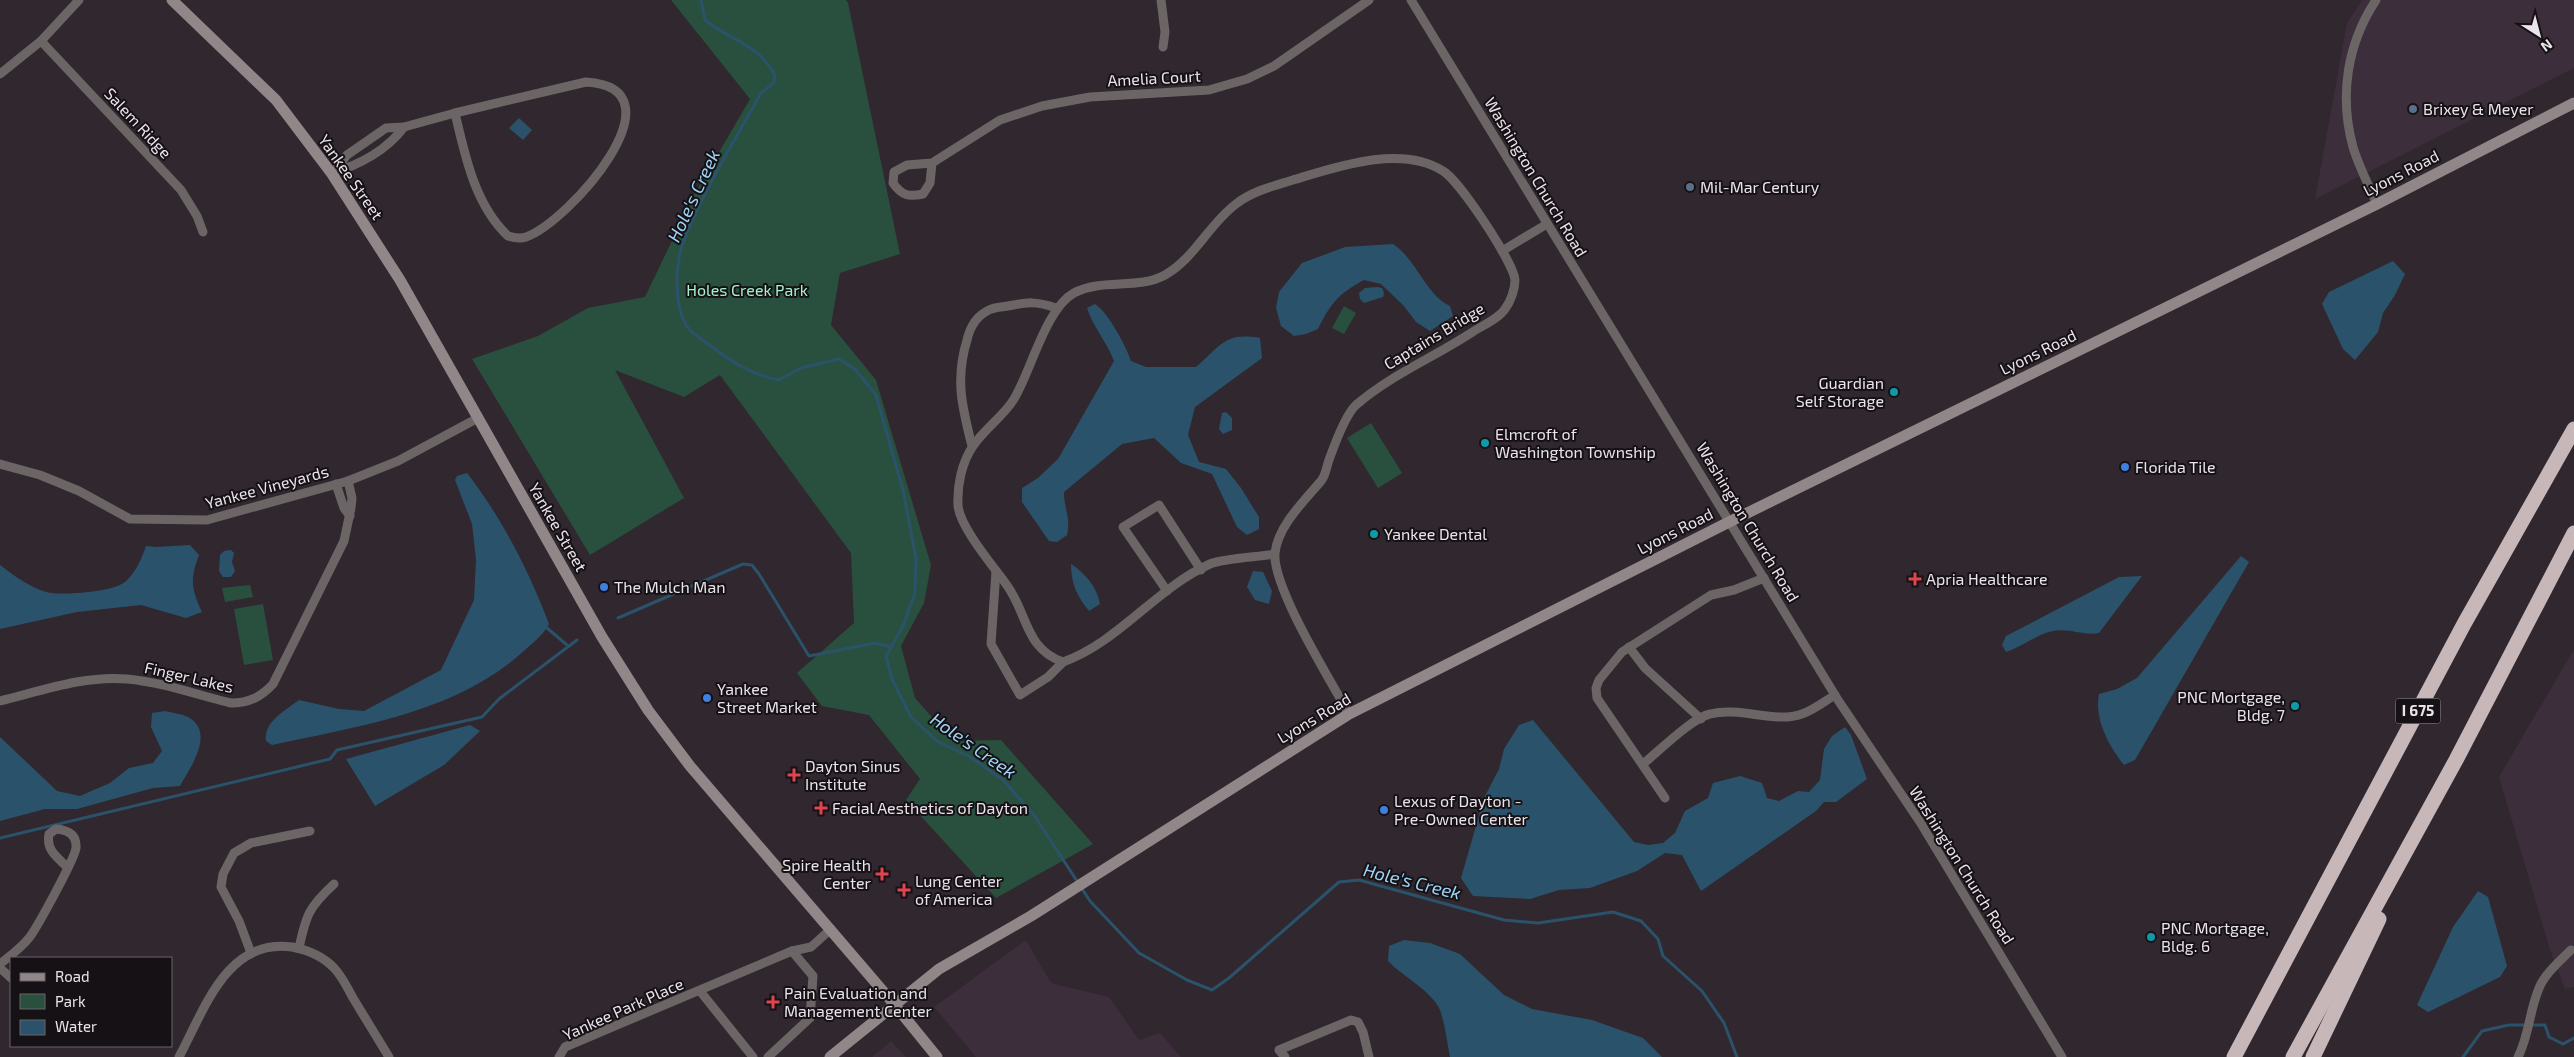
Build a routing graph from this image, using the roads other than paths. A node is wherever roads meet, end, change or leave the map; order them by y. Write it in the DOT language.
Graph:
graph roads {
  1 [pos="79,0"];
  2 [pos="172,0"];
  3 [pos="1161,0"];
  4 [pos="1369,0"];
  5 [pos="1411,0"];
  6 [pos="2376,0"];
  7 [pos="41,41"];
  8 [pos="1163,47"];
  9 [pos="0,74"];
  10 [pos="2574,103"];
  11 [pos="455,113"];
  12 [pos="404,127"];
  13 [pos="932,163"];
  14 [pos="332,174"];
  15 [pos="2377,204"];
  16 [pos="1546,224"];
  17 [pos="203,232"];
  18 [pos="1502,251"];
  19 [pos="1056,308"];
  20 [pos="478,418"];
  21 [pos="2574,429"];
  22 [pos="972,446"];
  23 [pos="0,464"];
  24 [pos="348,481"];
  25 [pos="336,484"];
  26 [pos="350,516"];
  27 [pos="1731,521"];
  28 [pos="2574,533"];
  29 [pos="1275,554"];
  30 [pos="1201,570"];
  31 [pos="996,571"];
  32 [pos="1764,578"];
  33 [pos="1167,591"];
  34 [pos="1629,647"];
  35 [pos="1063,662"];
  36 [pos="1835,695"];
  37 [pos="0,700"];
  38 [pos="1349,714"];
  39 [pos="1700,719"];
  40 [pos="2456,760"];
  41 [pos="1643,764"];
  42 [pos="1665,798"];
  43 [pos="310,830"];
  44 [pos="67,867"];
  45 [pos="334,884"];
  46 [pos="831,930"];
  47 [pos="299,948"];
  48 [pos="2571,950"];
  49 [pos="792,951"];
  50 [pos="251,953"];
  51 [pos="0,964"];
  52 [pos="0,968"];
  53 [pos="10,977"];
  54 [pos="700,991"];
  55 [pos="894,1004"];
  56 [pos="179,1057"];
  57 [pos="389,1057"];
  58 [pos="559,1057"];
  59 [pos="753,1057"];
  60 [pos="768,1057"];
  61 [pos="830,1057"];
  62 [pos="937,1057"];
  63 [pos="1285,1057"];
  64 [pos="1369,1057"];
  65 [pos="2062,1057"];
  66 [pos="2234,1057"];
  67 [pos="2293,1057"];
  68 [pos="2313,1057"];
  69 [pos="2518,1057"];
  1 -- 7 [label="street"];
  2 -- 14 [label="main road, Yankee Street"];
  3 -- 8 [label="street"];
  4 -- 13 [label="street, Amelia Court"];
  5 -- 16 [label="street, Washington Church Road"];
  6 -- 15 [label="street"];
  7 -- 9 [label="street"];
  7 -- 17 [label="street, Salem Ridge"];
  10 -- 15 [label="main road, Lyons Road"];
  11 -- 11 [label="street"];
  11 -- 12 [label="street"];
  12 -- 14 [label="street"];
  12 -- 14 [label="street"];
  13 -- 13 [label="street, Amelia Court"];
  14 -- 20 [label="main road, Yankee Street"];
  15 -- 27 [label="main road, Lyons Road"];
  16 -- 18 [label="street"];
  16 -- 27 [label="street, Washington Church Road"];
  18 -- 19 [label="street, Captains Bridge"];
  18 -- 29 [label="street, Captains Bridge"];
  19 -- 22 [label="street, Captains Bridge"];
  19 -- 22 [label="street"];
  20 -- 24 [label="street, Yankee Vineyards"];
  20 -- 46 [label="main road, Yankee Street"];
  21 -- 66 [label="highway, I 675"];
  22 -- 31 [label="street, Captains Bridge"];
  23 -- 25 [label="street, Yankee Vineyards"];
  24 -- 25 [label="street, Yankee Vineyards"];
  24 -- 26 [label="street, Finger Lakes"];
  25 -- 26 [label="street"];
  26 -- 37 [label="street, Finger Lakes"];
  27 -- 32 [label="street, Washington Church Road"];
  27 -- 38 [label="main road, Lyons Road"];
  28 -- 40 [label="highway"];
  29 -- 30 [label="street"];
  29 -- 38 [label="street"];
  30 -- 33 [label="street"];
  30 -- 33 [label="street"];
  31 -- 35 [label="street, Captains Bridge"];
  31 -- 35 [label="street"];
  32 -- 34 [label="street"];
  32 -- 36 [label="street, Washington Church Road"];
  33 -- 35 [label="street"];
  34 -- 39 [label="street"];
  34 -- 41 [label="street"];
  36 -- 39 [label="street"];
  36 -- 65 [label="street, Washington Church Road"];
  38 -- 55 [label="main road, Lyons Road"];
  39 -- 41 [label="street"];
  40 -- 67 [label="highway"];
  40 -- 68 [label="highway"];
  41 -- 42 [label="street"];
  43 -- 50 [label="street"];
  44 -- 51 [label="street"];
  45 -- 47 [label="street"];
  46 -- 49 [label="street, Yankee Park Place"];
  46 -- 55 [label="main road, Yankee Street"];
  47 -- 50 [label="street"];
  47 -- 57 [label="street"];
  48 -- 69 [label="street"];
  49 -- 54 [label="street, Yankee Park Place"];
  49 -- 60 [label="street"];
  50 -- 56 [label="street"];
  52 -- 53 [label="street"];
  54 -- 58 [label="street, Yankee Park Place"];
  54 -- 59 [label="street, Yankee Park Place"];
  55 -- 61 [label="main road, Lyons Road"];
  55 -- 62 [label="main road, Yankee Street"];
  63 -- 64 [label="street"];
}
